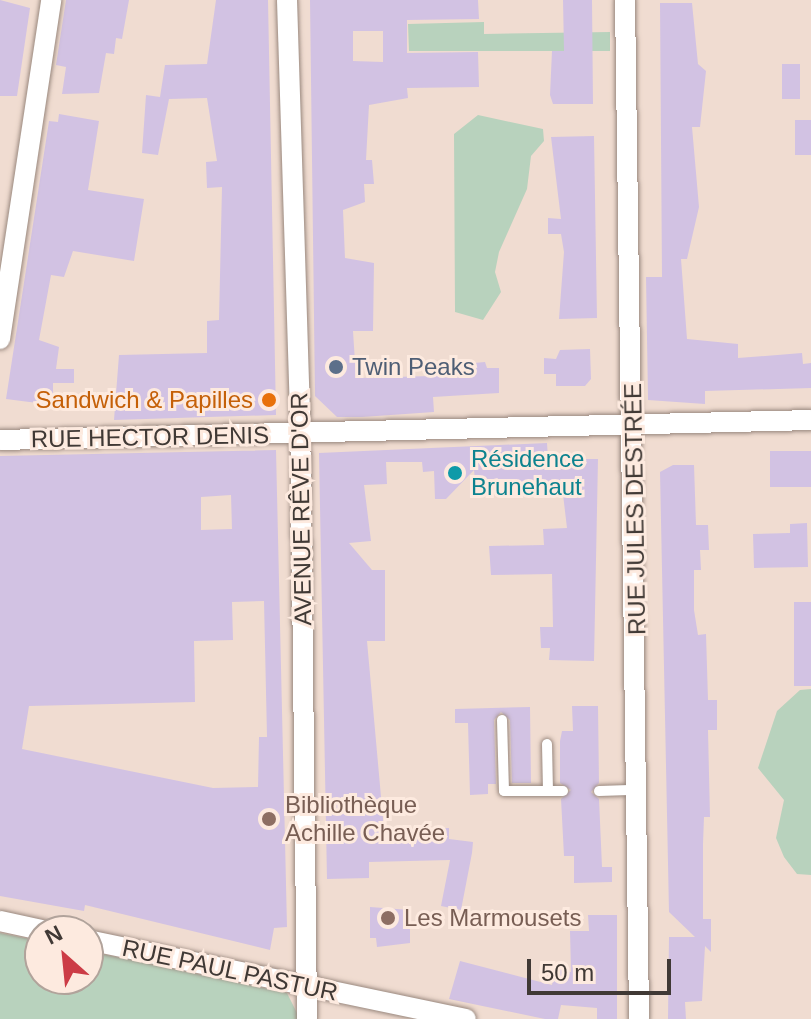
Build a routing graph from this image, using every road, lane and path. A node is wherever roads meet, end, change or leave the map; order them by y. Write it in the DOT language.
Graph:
graph roads {
  1 [pos="51,0"];
  2 [pos="287,0"];
  3 [pos="625,0"];
  4 [pos="0,339"];
  5 [pos="811,420"];
  6 [pos="635,425"];
  7 [pos="301,434"];
  8 [pos="0,440"];
  9 [pos="502,720"];
  10 [pos="547,744"];
  11 [pos="639,790"];
  12 [pos="548,791"];
  13 [pos="563,791"];
  14 [pos="599,791"];
  15 [pos="0,921"];
  16 [pos="24,926"];
  17 [pos="104,943"];
  18 [pos="306,986"];
  19 [pos="307,1019"];
  20 [pos="466,1019"];
  21 [pos="639,1019"];
  1 -- 4 [label="street"];
  2 -- 7 [label="street, AVENUE RÊVE D'OR"];
  3 -- 6 [label="street, RUE JULES DESTRÉE"];
  5 -- 6 [label="street, RUE HECTOR DENIS"];
  6 -- 7 [label="street, RUE HECTOR DENIS"];
  6 -- 11 [label="street, RUE JULES DESTRÉE"];
  7 -- 8 [label="street, RUE HECTOR DENIS"];
  7 -- 18 [label="street, AVENUE RÊVE D'OR"];
  9 -- 12 [label="lane"];
  10 -- 12 [label="lane"];
  11 -- 14 [label="lane"];
  11 -- 21 [label="street, RUE JULES DESTRÉE"];
  12 -- 13 [label="lane"];
  15 -- 16 [label="street"];
  17 -- 18 [label="street, RUE PAUL PASTUR"];
  18 -- 19 [label="street, AVENUE RÊVE D'OR"];
  18 -- 20 [label="street, RUE PAUL PASTUR"];
}
